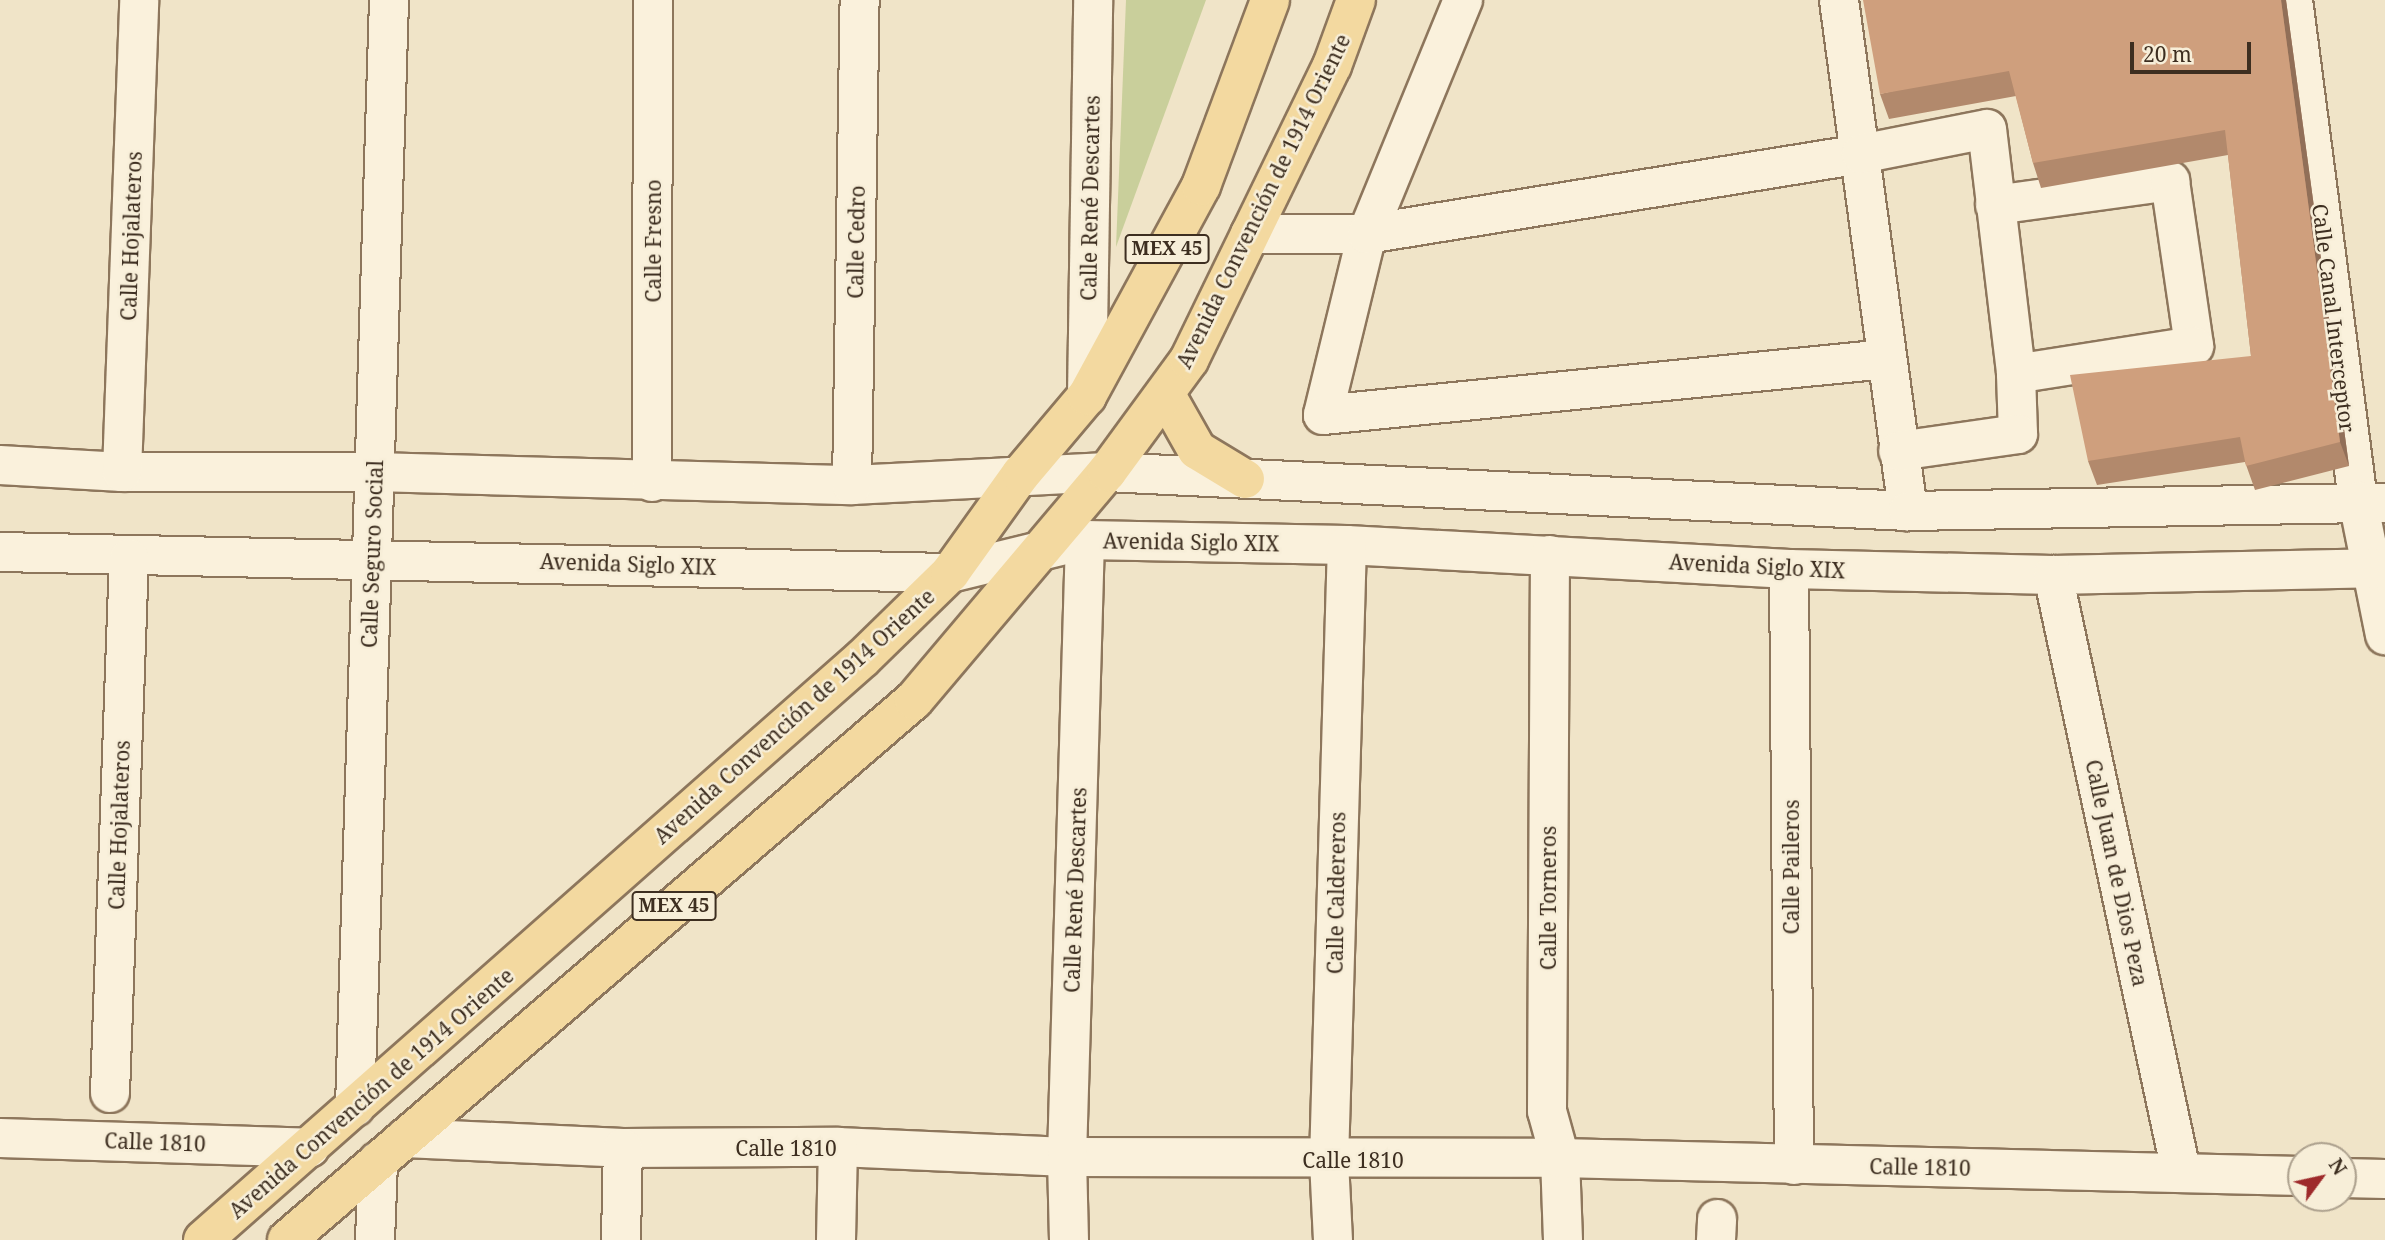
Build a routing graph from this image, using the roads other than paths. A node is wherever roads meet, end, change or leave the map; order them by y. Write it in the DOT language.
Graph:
graph roads {
  1 [pos="139,0"];
  2 [pos="389,0"];
  3 [pos="653,0"];
  4 [pos="860,0"];
  5 [pos="1093,0"];
  6 [pos="1356,0"];
  7 [pos="1462,0"];
  8 [pos="1839,0"];
  9 [pos="2292,0"];
  10 [pos="1265,3"];
  11 [pos="1861,154"];
  12 [pos="1995,205"];
  13 [pos="1250,234"];
  14 [pos="1367,234"];
  15 [pos="1886,359"];
  16 [pos="2016,374"];
  17 [pos="1166,395"];
  18 [pos="1087,396"];
  19 [pos="1898,451"];
  20 [pos="0,465"];
  21 [pos="122,472"];
  22 [pos="375,472"];
  23 [pos="1107,472"];
  24 [pos="1021,474"];
  25 [pos="1245,479"];
  26 [pos="652,482"];
  27 [pos="852,485"];
  28 [pos="2372,502"];
  29 [pos="1908,512"];
  30 [pos="1085,540"];
  31 [pos="1347,545"];
  32 [pos="1039,550"];
  33 [pos="0,552"];
  34 [pos="1550,555"];
  35 [pos="371,556"];
  36 [pos="129,558"];
  37 [pos="2377,567"];
  38 [pos="1789,569"];
  39 [pos="950,573"];
  40 [pos="2053,575"];
  41 [pos="2385,635"];
  42 [pos="110,1093"];
  43 [pos="355,1107"];
  44 [pos="0,1138"];
  45 [pos="838,1147"];
  46 [pos="310,1148"];
  47 [pos="623,1148"];
  48 [pos="391,1149"];
  49 [pos="1066,1157"];
  50 [pos="1560,1158"];
  51 [pos="1329,1161"];
  52 [pos="1794,1165"];
  53 [pos="2181,1171"];
  54 [pos="2287,1175"];
  55 [pos="2357,1178"];
  56 [pos="2385,1179"];
  57 [pos="204,1240"];
  58 [pos="288,1240"];
  59 [pos="375,1240"];
  60 [pos="621,1240"];
  61 [pos="836,1240"];
  62 [pos="1069,1240"];
  63 [pos="1333,1240"];
  64 [pos="1563,1240"];
  1 -- 21 [label="street, Calle Hojalateros"];
  2 -- 22 [label="street, Calle Seguro Social"];
  3 -- 26 [label="street, Calle Fresno"];
  4 -- 27 [label="street, Calle Cedro"];
  5 -- 18 [label="street, Calle René Descartes"];
  6 -- 13 [label="main road, Avenida Convención de 1914 Oriente / MEX 45"];
  7 -- 14 [label="street"];
  8 -- 11 [label="street"];
  9 -- 28 [label="street, Calle Canal Interceptor"];
  10 -- 18 [label="main road, Avenida Convención de 1914 Oriente / MEX 45"];
  11 -- 12 [label="street"];
  11 -- 14 [label="street"];
  11 -- 15 [label="street"];
  12 -- 16 [label="street"];
  12 -- 16 [label="street"];
  13 -- 14 [label="street"];
  13 -- 17 [label="main road, Avenida Convención de 1914 Oriente / MEX 45"];
  14 -- 15 [label="street"];
  15 -- 19 [label="street"];
  16 -- 19 [label="street"];
  17 -- 23 [label="main road, Avenida Convención de 1914 Oriente / MEX 45"];
  17 -- 25 [label="main road"];
  18 -- 24 [label="main road, Avenida Convención de 1914 Oriente / MEX 45"];
  19 -- 29 [label="street"];
  20 -- 21 [label="street"];
  21 -- 22 [label="street"];
  22 -- 26 [label="street"];
  22 -- 35 [label="street, Calle Seguro Social"];
  23 -- 24 [label="street"];
  23 -- 25 [label="street"];
  23 -- 32 [label="main road, Avenida Convención de 1914 Oriente / MEX 45"];
  24 -- 27 [label="street"];
  24 -- 39 [label="main road, Avenida Convención de 1914 Oriente / MEX 45"];
  25 -- 29 [label="street"];
  26 -- 27 [label="street"];
  28 -- 29 [label="street"];
  28 -- 37 [label="street, Calle Canal Interceptor"];
  30 -- 31 [label="street, Avenida Siglo XIX"];
  30 -- 32 [label="street, Avenida Siglo XIX"];
  30 -- 49 [label="street, Calle René Descartes"];
  31 -- 34 [label="street, Avenida Siglo XIX"];
  31 -- 51 [label="street, Calle Caldereros"];
  32 -- 39 [label="street, Avenida Siglo XIX"];
  32 -- 48 [label="main road, Avenida Convención de 1914 Oriente / MEX 45"];
  33 -- 36 [label="street, Avenida Siglo XIX"];
  34 -- 38 [label="street, Avenida Siglo XIX"];
  34 -- 50 [label="street, Calle Torneros"];
  35 -- 36 [label="street, Avenida Siglo XIX"];
  35 -- 39 [label="street, Avenida Siglo XIX"];
  35 -- 43 [label="street, Calle Seguro Social"];
  36 -- 42 [label="street, Calle Hojalateros"];
  37 -- 40 [label="street, Avenida Siglo XIX"];
  37 -- 41 [label="street, Calle Canal Interceptor"];
  38 -- 40 [label="street, Avenida Siglo XIX"];
  38 -- 52 [label="street, Calle Paileros"];
  39 -- 43 [label="main road, Avenida Convención de 1914 Oriente / MEX 45"];
  40 -- 53 [label="street, Calle Juan de Dios Peza"];
  43 -- 46 [label="main road, Avenida Convención de 1914 Oriente / MEX 45"];
  44 -- 46 [label="street, Calle 1810"];
  45 -- 47 [label="street, Calle 1810"];
  45 -- 49 [label="street, Calle 1810"];
  45 -- 61 [label="street"];
  46 -- 57 [label="main road, Avenida Convención de 1914 Oriente / MEX 45"];
  47 -- 48 [label="street, Calle 1810"];
  47 -- 60 [label="street"];
  48 -- 58 [label="main road, Avenida Convención de 1914 Oriente / MEX 45"];
  48 -- 59 [label="street"];
  49 -- 51 [label="street, Calle 1810"];
  49 -- 62 [label="street, Calle René Descartes"];
  50 -- 51 [label="street, Calle 1810"];
  50 -- 52 [label="street, Calle 1810"];
  50 -- 64 [label="street, Calle Torneros"];
  51 -- 63 [label="street, Calle Caldereros"];
  52 -- 53 [label="street, Calle 1810"];
  53 -- 54 [label="street, Calle 1810"];
  55 -- 56 [label="street"];
}
